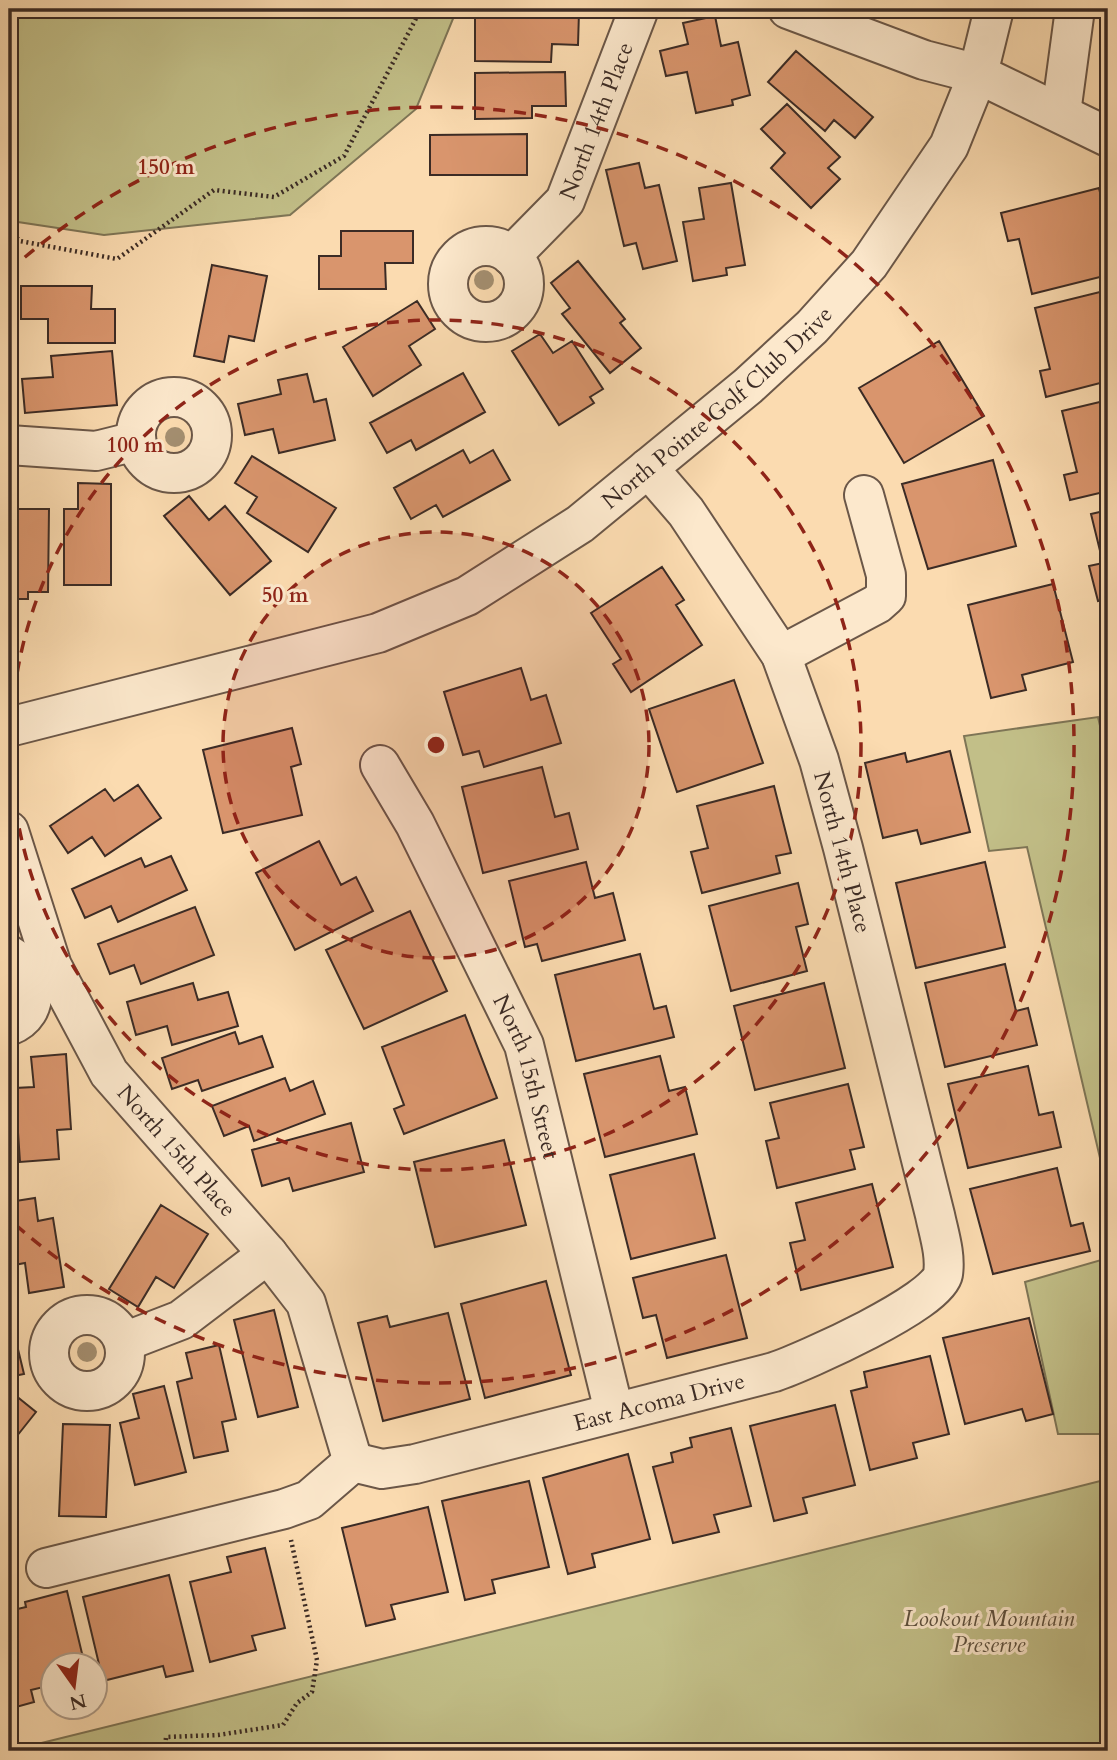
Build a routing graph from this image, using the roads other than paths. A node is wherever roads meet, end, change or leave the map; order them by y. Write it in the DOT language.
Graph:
graph roads {
  1 [pos="639,9"];
  2 [pos="788,9"];
  3 [pos="994,9"];
  4 [pos="1075,9"];
  5 [pos="978,74"];
  6 [pos="1061,113"];
  7 [pos="1108,137"];
  8 [pos="512,256"];
  9 [pos="136,441"];
  10 [pos="9,444"];
  11 [pos="648,468"];
  12 [pos="864,495"];
  13 [pos="781,655"];
  14 [pos="9,727"];
  15 [pos="380,765"];
  16 [pos="9,831"];
  17 [pos="30,966"];
  18 [pos="9,1026"];
  19 [pos="268,1254"];
  20 [pos="943,1276"];
  21 [pos="124,1342"];
  22 [pos="614,1411"];
  23 [pos="353,1462"];
  24 [pos="46,1569"];
  1 -- 8 [label="street, North 14th Place"];
  2 -- 5 [label="street"];
  3 -- 5 [label="street, North Pointe Golf Club Drive"];
  4 -- 6 [label="street"];
  5 -- 6 [label="street"];
  5 -- 11 [label="street, North Pointe Golf Club Drive"];
  6 -- 7 [label="street"];
  9 -- 10 [label="street"];
  11 -- 13 [label="street, North 14th Place"];
  11 -- 14 [label="street, North Pointe Golf Club Drive"];
  12 -- 13 [label="street"];
  13 -- 20 [label="street, North 14th Place"];
  15 -- 22 [label="street, North 15th Street"];
  16 -- 17 [label="street, North 15th Place"];
  17 -- 18 [label="street"];
  17 -- 19 [label="street, North 15th Place"];
  19 -- 21 [label="street"];
  19 -- 23 [label="street, North 15th Place"];
  20 -- 22 [label="street, East Acoma Drive"];
  22 -- 23 [label="street, East Acoma Drive"];
  23 -- 24 [label="street"];
}
